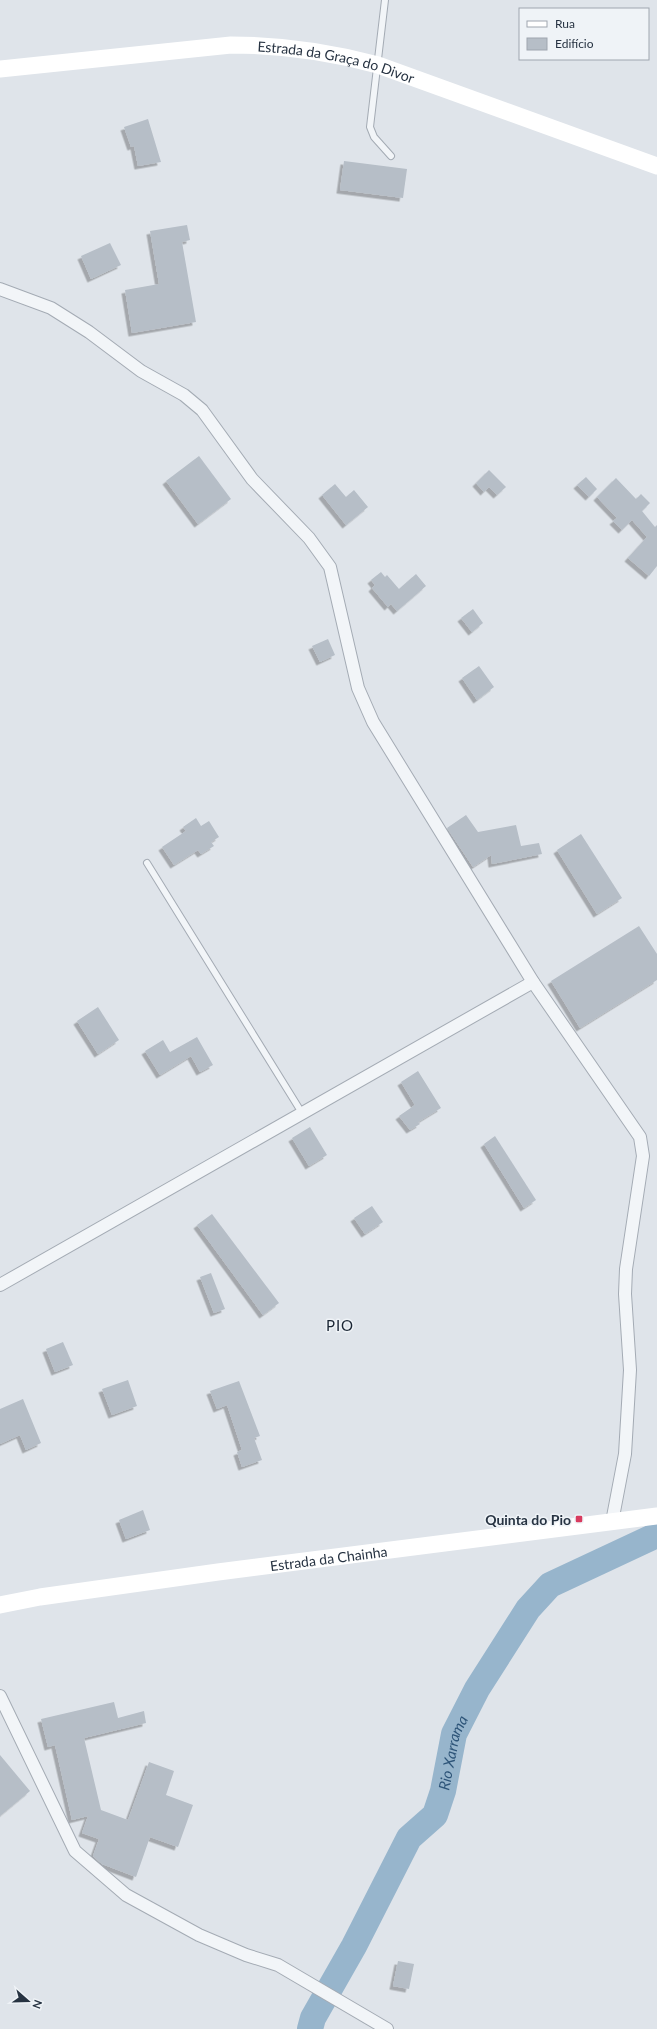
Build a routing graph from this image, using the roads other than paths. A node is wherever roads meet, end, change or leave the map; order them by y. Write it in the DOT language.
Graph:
graph roads {
  1 [pos="385,0"];
  2 [pos="378,65"];
  3 [pos="0,69"];
  4 [pos="391,156"];
  5 [pos="657,166"];
  6 [pos="0,289"];
  7 [pos="147,863"];
  8 [pos="533,982"];
  9 [pos="302,1113"];
  10 [pos="0,1285"];
  11 [pos="657,1516"];
  12 [pos="612,1522"];
  13 [pos="0,1605"];
  14 [pos="0,1696"];
  15 [pos="387,2029"];
  1 -- 2 [label="lane"];
  2 -- 3 [label="street, Estrada da Graça do Divor"];
  2 -- 4 [label="lane"];
  2 -- 5 [label="street, Estrada da Graça do Divor"];
  6 -- 8 [label="street"];
  7 -- 9 [label="lane"];
  8 -- 9 [label="street"];
  8 -- 12 [label="street"];
  9 -- 10 [label="street"];
  11 -- 12 [label="street, Estrada da Chainha"];
  12 -- 13 [label="street, Estrada da Chainha"];
  14 -- 15 [label="street"];
}
